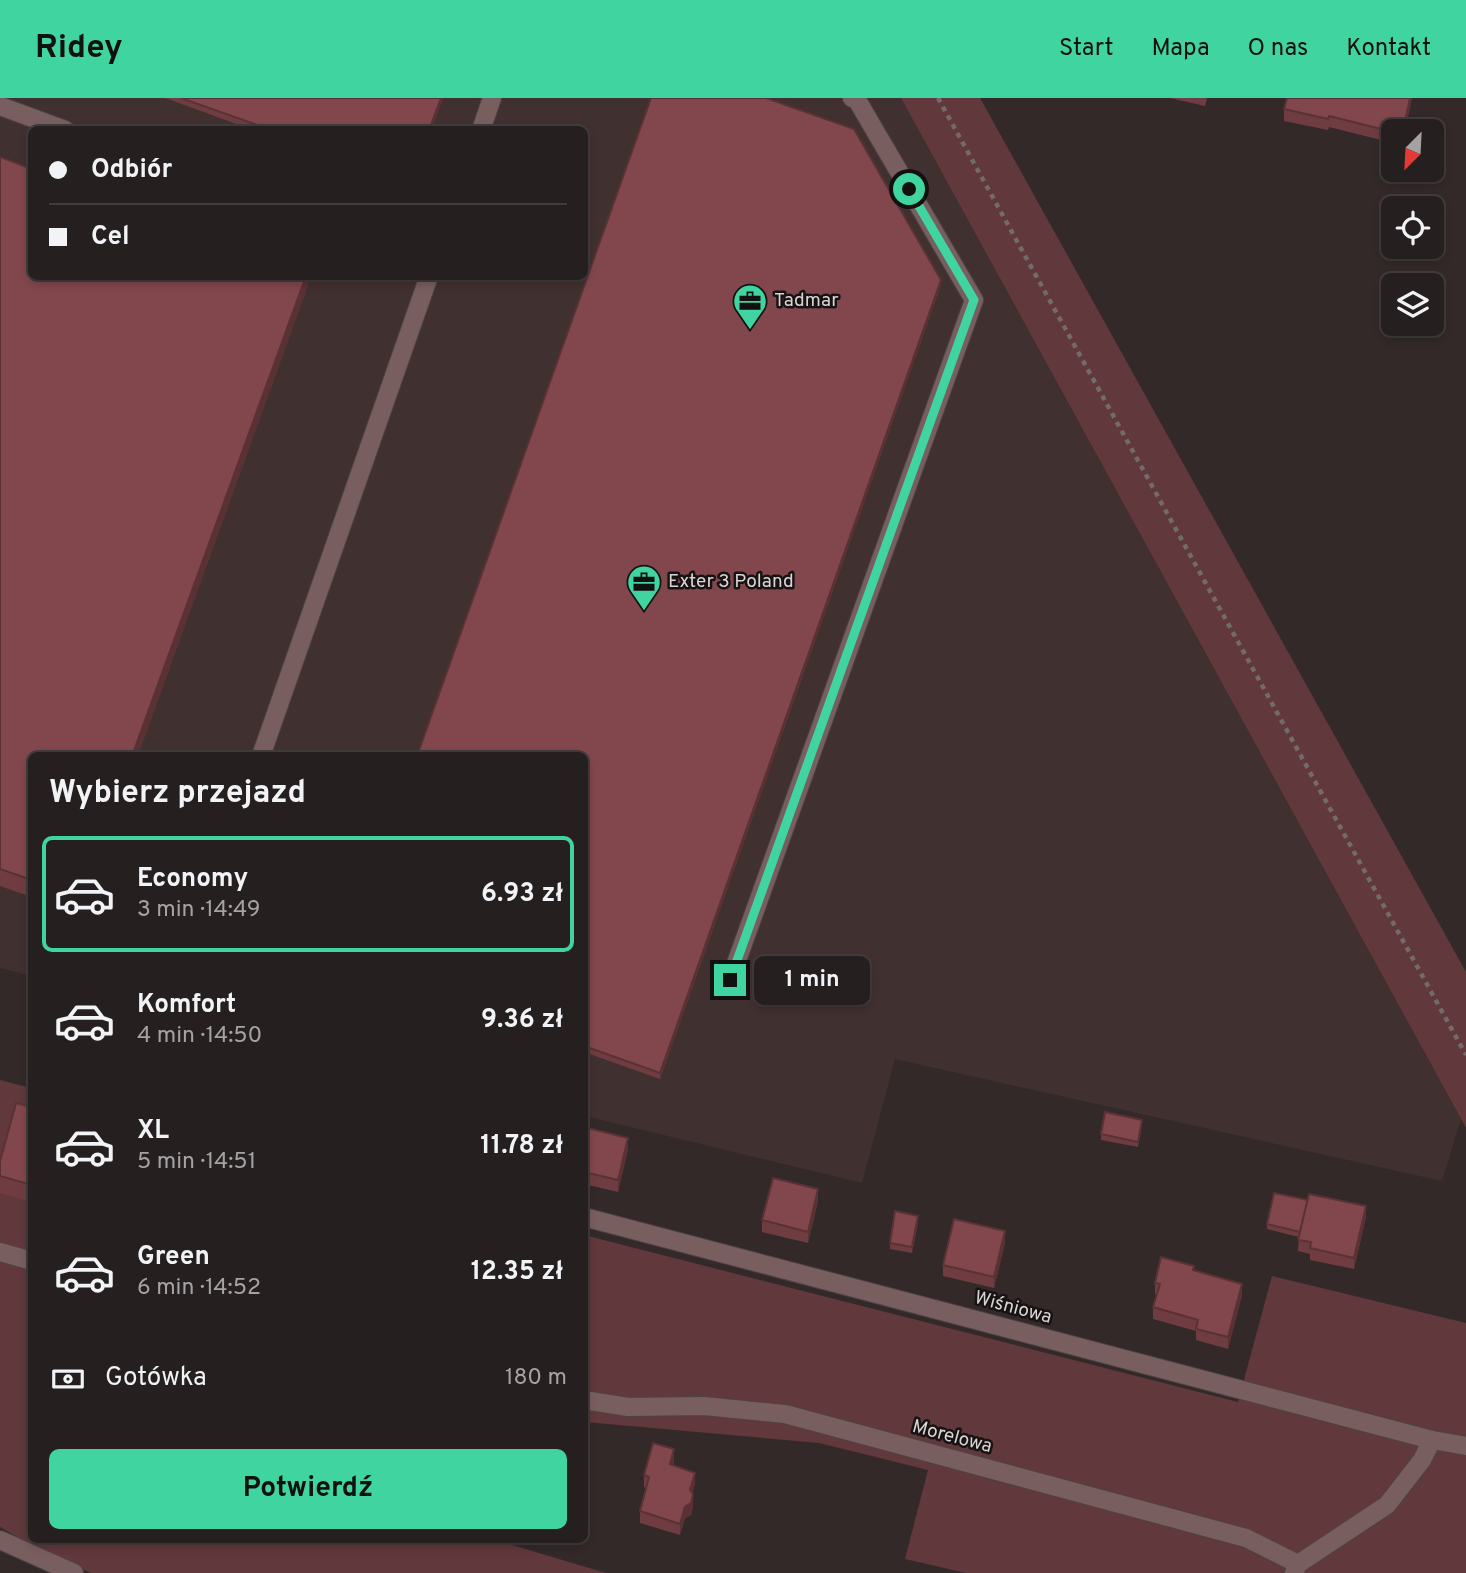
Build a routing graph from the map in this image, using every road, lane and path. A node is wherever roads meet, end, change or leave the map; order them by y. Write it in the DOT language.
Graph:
graph roads {
  1 [pos="492,98"];
  2 [pos="852,98"];
  3 [pos="938,98"];
  4 [pos="0,106"];
  5 [pos="54,126"];
  6 [pos="482,126"];
  7 [pos="428,280"];
  8 [pos="262,752"];
  9 [pos="730,980"];
  10 [pos="1466,1055"];
  11 [pos="588,1218"];
  12 [pos="0,1252"];
  13 [pos="28,1260"];
  14 [pos="588,1401"];
  15 [pos="1432,1440"];
  16 [pos="1466,1446"];
  17 [pos="0,1539"];
  18 [pos="1296,1569"];
  19 [pos="74,1573"];
  1 -- 6 [label="street"];
  2 -- 9 [label="street"];
  3 -- 10 [label="path"];
  4 -- 5 [label="street"];
  7 -- 8 [label="street"];
  11 -- 15 [label="street, Wiśniowa"];
  12 -- 13 [label="street"];
  14 -- 18 [label="street, Morelowa"];
  15 -- 16 [label="street, Wiśniowa"];
  15 -- 18 [label="street"];
  17 -- 19 [label="street"];
}
